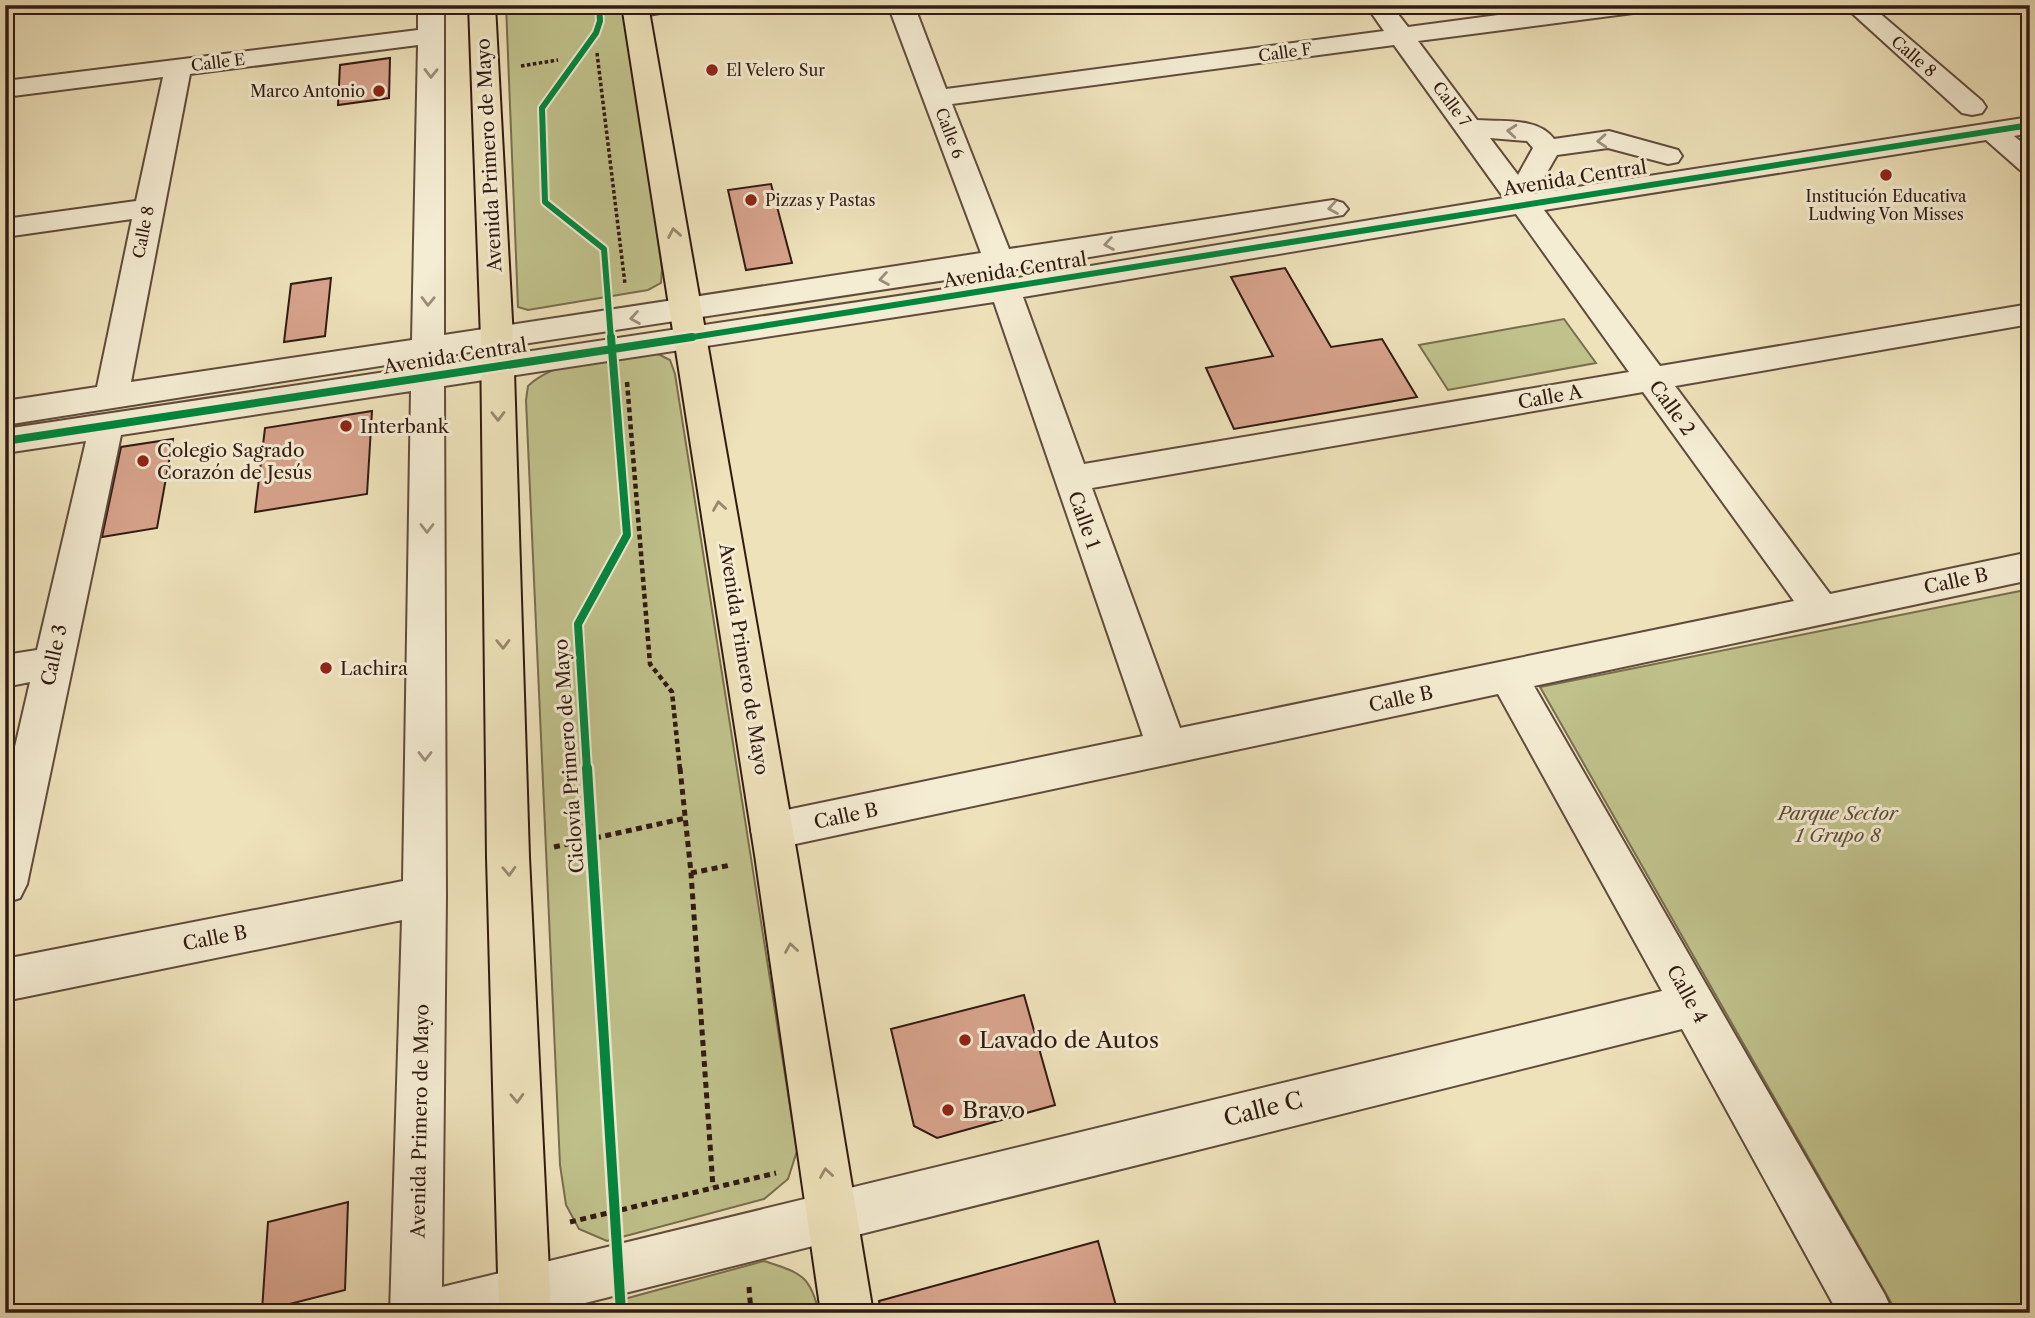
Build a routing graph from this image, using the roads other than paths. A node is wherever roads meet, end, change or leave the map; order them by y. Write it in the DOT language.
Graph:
graph roads {
  1 [pos="482,5"];
  2 [pos="901,5"];
  3 [pos="1378,5"];
  4 [pos="1633,5"];
  5 [pos="1855,5"];
  6 [pos="647,7"];
  7 [pos="431,21"];
  8 [pos="1401,36"];
  9 [pos="178,67"];
  10 [pos="5,89"];
  11 [pos="936,98"];
  12 [pos="2030,98"];
  13 [pos="1972,107"];
  14 [pos="2030,125"];
  15 [pos="1469,128"];
  16 [pos="1992,131"];
  17 [pos="1547,148"];
  18 [pos="1668,156"];
  19 [pos="2030,164"];
  20 [pos="1522,187"];
  21 [pos="148,208"];
  22 [pos="5,228"];
  23 [pos="1002,276"];
  24 [pos="2030,314"];
  25 [pos="689,323"];
  26 [pos="497,353"];
  27 [pos="427,364"];
  28 [pos="1651,379"];
  29 [pos="108,412"];
  30 [pos="5,413"];
  31 [pos="5,441"];
  32 [pos="1070,480"];
  33 [pos="2030,566"];
  34 [pos="1821,610"];
  35 [pos="52,663"];
  36 [pos="5,671"];
  37 [pos="1508,676"];
  38 [pos="1167,748"];
  39 [pos="772,831"];
  40 [pos="5,884"];
  41 [pos="425,895"];
  42 [pos="5,980"];
  43 [pos="1693,1005"];
  44 [pos="833,1214"];
  45 [pos="524,1302"];
  46 [pos="416,1313"];
  47 [pos="440,1313"];
  48 [pos="848,1313"];
  49 [pos="1867,1313"];
  1 -- 26 [label="main road, Avenida Primero de Mayo"];
  2 -- 11 [label="street, Calle 6"];
  3 -- 8 [label="street, Calle 7"];
  4 -- 8 [label="street, Calle F"];
  5 -- 13 [label="street, Calle 8"];
  25 -- 6 [label="main road, Avenida Primero de Mayo, one-way"];
  7 -- 9 [label="street, Calle E"];
  7 -- 27 [label="street, Avenida Primero de Mayo, one-way"];
  8 -- 11 [label="street, Calle F"];
  8 -- 15 [label="street, Calle 7"];
  9 -- 10 [label="street, Calle E"];
  9 -- 21 [label="street, Calle 8"];
  11 -- 23 [label="street, Calle 6"];
  12 -- 13 [label="street, Avenida Central"];
  13 -- 18 [label="street, Avenida Central"];
  14 -- 16 [label="street, Avenida Central"];
  17 -- 15 [label="street, one-way"];
  15 -- 20 [label="street, Calle 7"];
  16 -- 19 [label="street"];
  16 -- 20 [label="street, Avenida Central"];
  18 -- 17 [label="street, one-way"];
  17 -- 20 [label="street"];
  18 -- 20 [label="street, Avenida Central"];
  20 -- 23 [label="street, Avenida Central"];
  20 -- 28 [label="street, Calle 2"];
  21 -- 22 [label="street"];
  21 -- 29 [label="street, Calle 8"];
  23 -- 25 [label="street, Avenida Central"];
  23 -- 32 [label="street, Calle 1"];
  24 -- 28 [label="street, Calle A"];
  25 -- 26 [label="street, Avenida Central"];
  39 -- 25 [label="main road, Avenida Primero de Mayo, one-way"];
  26 -- 27 [label="street, Avenida Central"];
  26 -- 45 [label="main road, Avenida Primero de Mayo, one-way"];
  27 -- 29 [label="street, Avenida Central"];
  27 -- 41 [label="street, Avenida Primero de Mayo, one-way"];
  28 -- 32 [label="street, Calle A"];
  28 -- 34 [label="street, Calle 2"];
  29 -- 30 [label="street, Avenida Central"];
  29 -- 31 [label="street, Avenida Central"];
  29 -- 35 [label="street, Calle 3"];
  32 -- 38 [label="street, Calle 1"];
  33 -- 34 [label="street, Calle B"];
  34 -- 37 [label="street, Calle B"];
  35 -- 36 [label="street"];
  35 -- 40 [label="street, Calle 3"];
  37 -- 38 [label="street, Calle B"];
  37 -- 43 [label="street, Calle 4"];
  38 -- 39 [label="street, Calle B"];
  44 -- 39 [label="main road, Avenida Primero de Mayo, one-way"];
  41 -- 42 [label="street, Calle B"];
  41 -- 46 [label="street, Avenida Primero de Mayo"];
  43 -- 44 [label="street, Calle C"];
  43 -- 49 [label="street, Calle 4"];
  44 -- 45 [label="street, Calle C"];
  44 -- 48 [label="main road, Avenida Primero de Mayo"];
  45 -- 47 [label="street, Calle C"];
}
